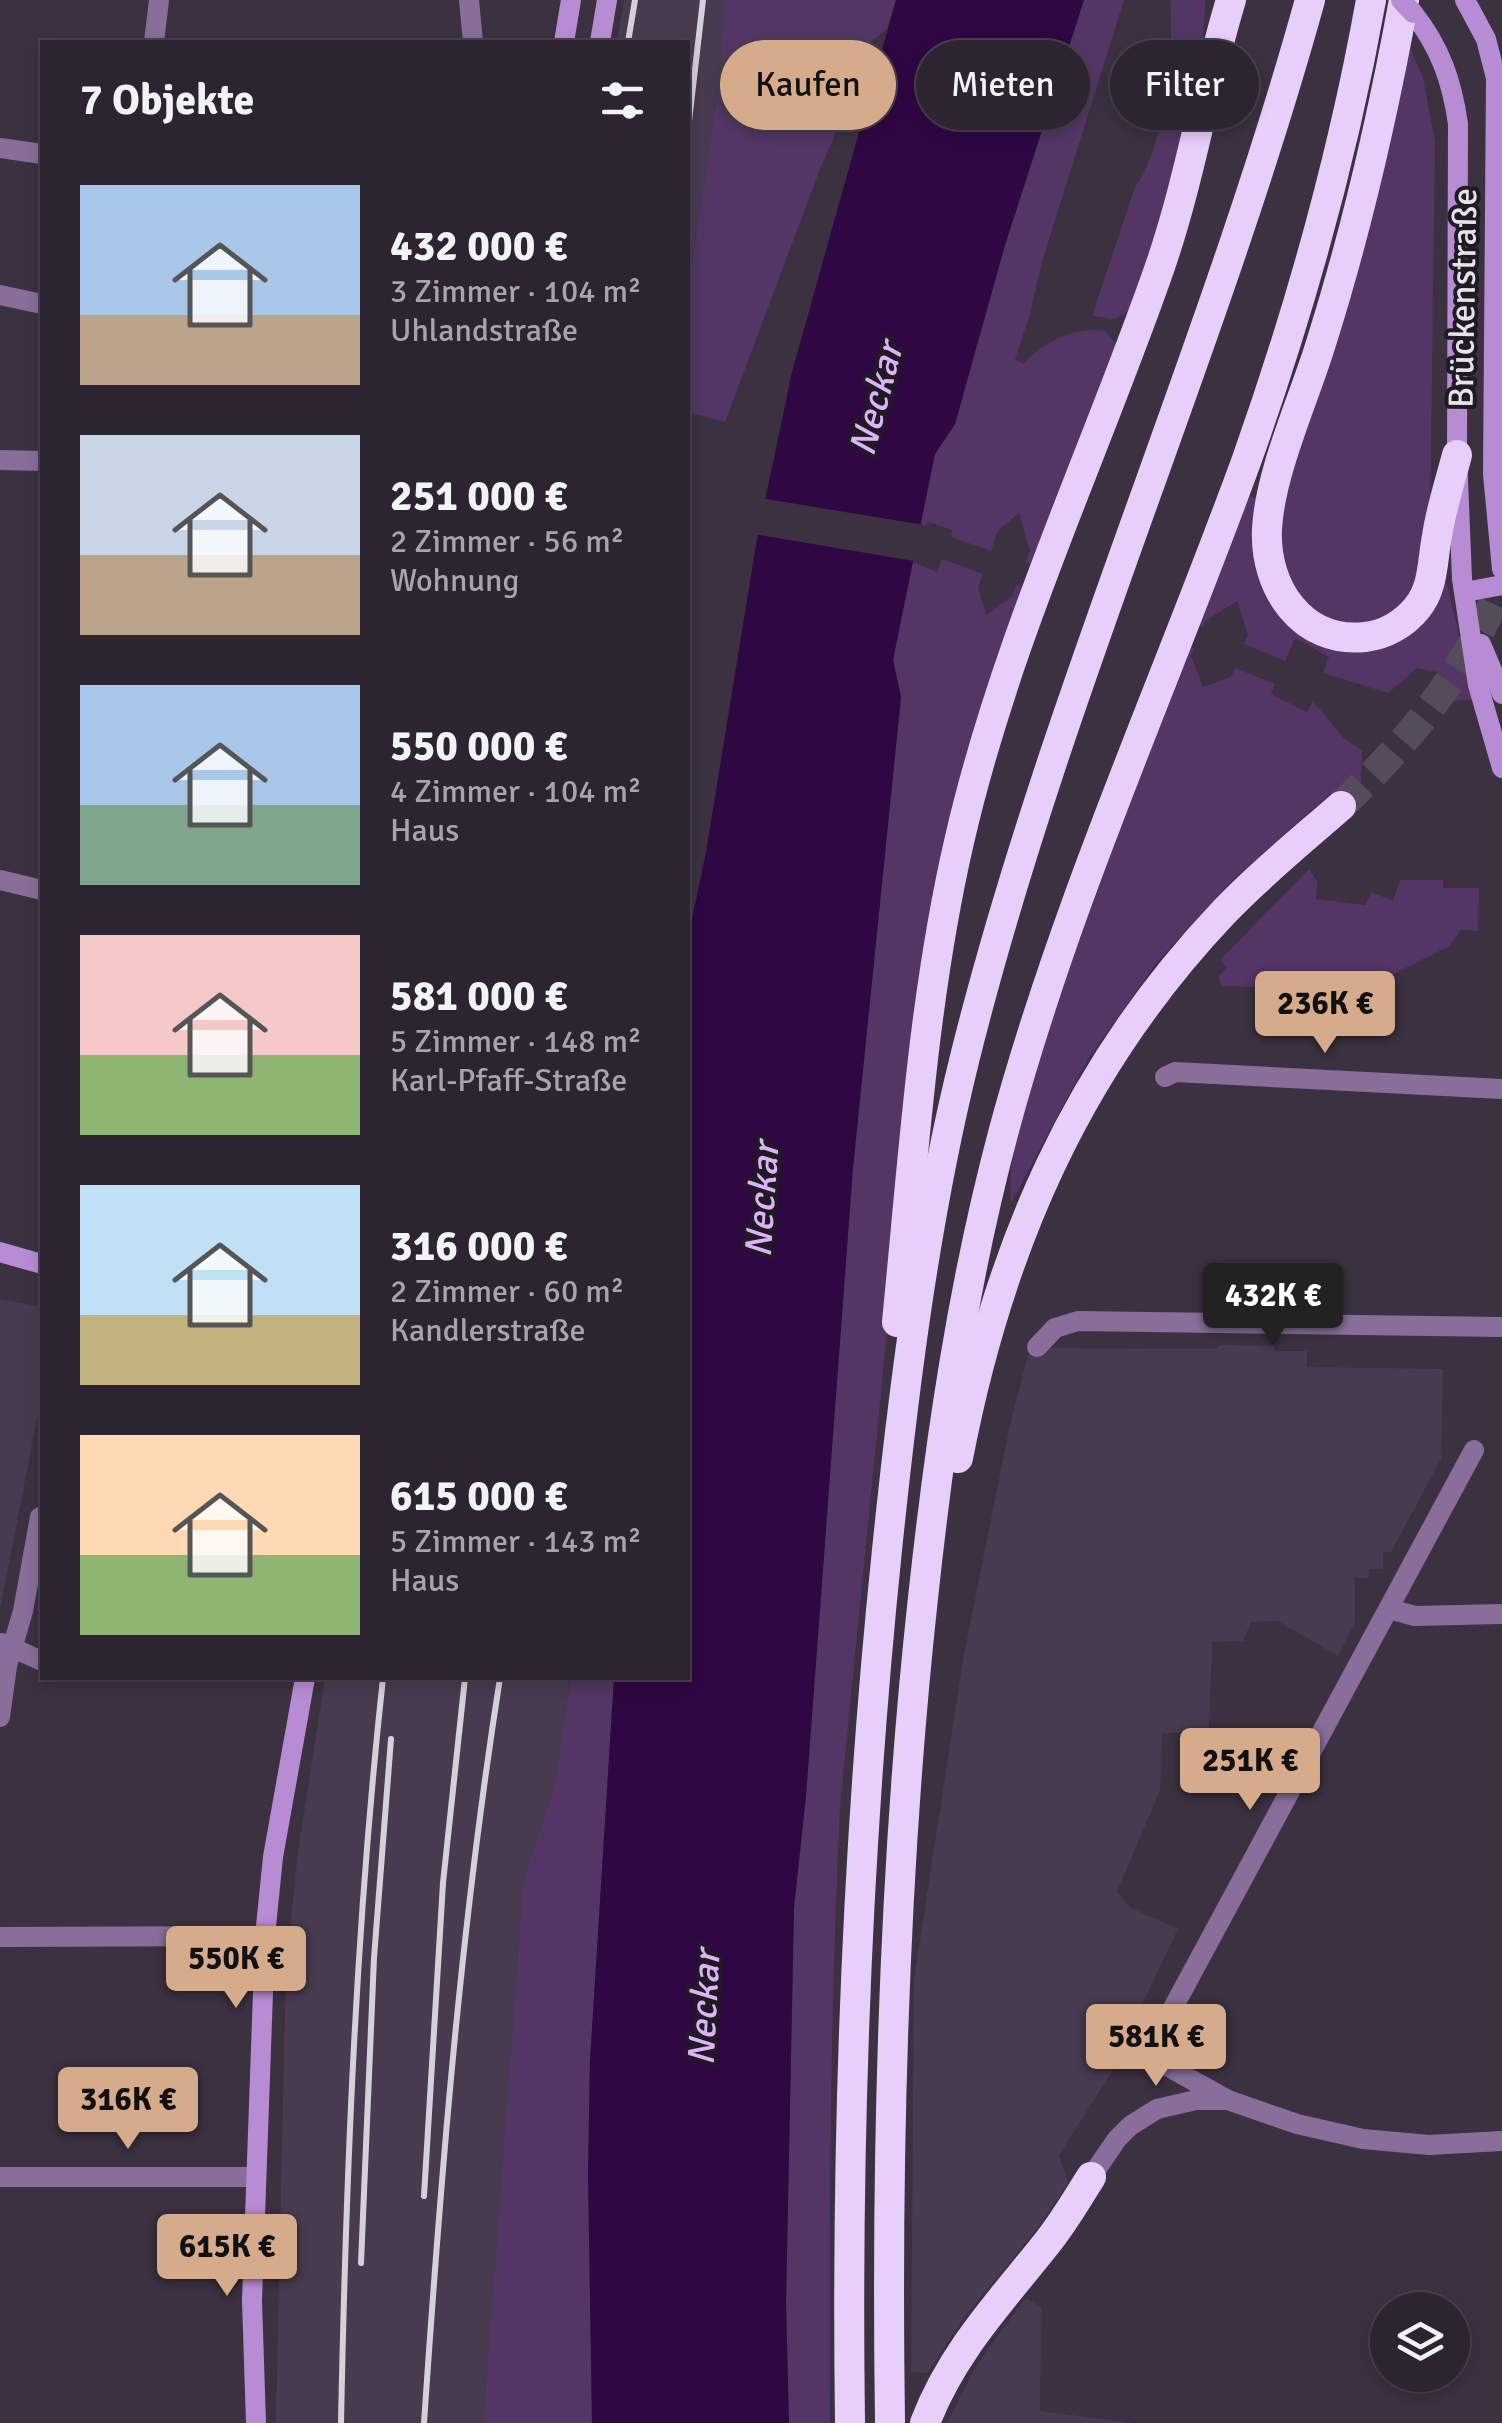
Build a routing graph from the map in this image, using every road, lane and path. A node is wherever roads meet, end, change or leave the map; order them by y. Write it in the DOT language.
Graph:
graph roads {
  1 [pos="159,0"];
  2 [pos="469,0"];
  3 [pos="571,0"];
  4 [pos="607,0"];
  5 [pos="1220,0"];
  6 [pos="1231,0"];
  7 [pos="1310,0"];
  8 [pos="1371,0"];
  9 [pos="1403,0"];
  10 [pos="1465,0"];
  11 [pos="1220,38"];
  12 [pos="154,40"];
  13 [pos="473,40"];
  14 [pos="564,40"];
  15 [pos="600,40"];
  16 [pos="0,148"];
  17 [pos="40,154"];
  18 [pos="0,296"];
  19 [pos="40,304"];
  20 [pos="1456,455"];
  21 [pos="0,460"];
  22 [pos="40,461"];
  23 [pos="1502,568"];
  24 [pos="1502,585"];
  25 [pos="1466,601"];
  26 [pos="1502,694"];
  27 [pos="1502,768"];
  28 [pos="1341,806"];
  29 [pos="0,880"];
  30 [pos="40,890"];
  31 [pos="1165,1076"];
  32 [pos="1502,1089"];
  33 [pos="0,1252"];
  34 [pos="40,1263"];
  35 [pos="1502,1327"];
  36 [pos="1038,1347"];
  37 [pos="1474,1450"];
  38 [pos="40,1523"];
  39 [pos="883,1590"];
  40 [pos="1390,1609"];
  41 [pos="1493,1614"];
  42 [pos="6,1645"];
  43 [pos="40,1659"];
  44 [pos="915,1671"];
  45 [pos="305,1680"];
  46 [pos="0,1717"];
  47 [pos="264,1936"];
  48 [pos="0,1937"];
  49 [pos="1228,2100"];
  50 [pos="1502,2141"];
  51 [pos="0,2177"];
  52 [pos="256,2177"];
  53 [pos="1091,2177"];
  54 [pos="256,2423"];
  55 [pos="850,2423"];
  56 [pos="890,2423"];
  57 [pos="925,2423"];
  1 -- 12 [label="street"];
  2 -- 13 [label="street"];
  3 -- 14 [label="main road"];
  4 -- 15 [label="main road"];
  5 -- 11 [label="highway"];
  6 -- 11 [label="highway"];
  7 -- 39 [label="highway"];
  8 -- 44 [label="highway"];
  9 -- 20 [label="main road, Brückenstraße"];
  9 -- 20 [label="highway"];
  10 -- 23 [label="main road, Brückenstraße"];
  11 -- 39 [label="highway"];
  16 -- 17 [label="street"];
  18 -- 19 [label="street"];
  20 -- 25 [label="main road, Brückenstraße"];
  21 -- 22 [label="street"];
  24 -- 25 [label="main road"];
  25 -- 26 [label="main road, Brückenstraße"];
  25 -- 27 [label="main road, Brückenstraße"];
  28 -- 44 [label="highway"];
  29 -- 30 [label="street"];
  31 -- 32 [label="street"];
  33 -- 34 [label="main road"];
  35 -- 36 [label="street"];
  37 -- 40 [label="street"];
  38 -- 42 [label="street"];
  39 -- 55 [label="highway"];
  40 -- 41 [label="street"];
  40 -- 49 [label="street"];
  42 -- 43 [label="street"];
  42 -- 46 [label="street"];
  44 -- 56 [label="highway"];
  45 -- 47 [label="main road"];
  47 -- 48 [label="street"];
  47 -- 52 [label="main road"];
  49 -- 50 [label="street"];
  49 -- 53 [label="street"];
  51 -- 52 [label="street"];
  52 -- 54 [label="main road"];
  53 -- 57 [label="highway"];
}
